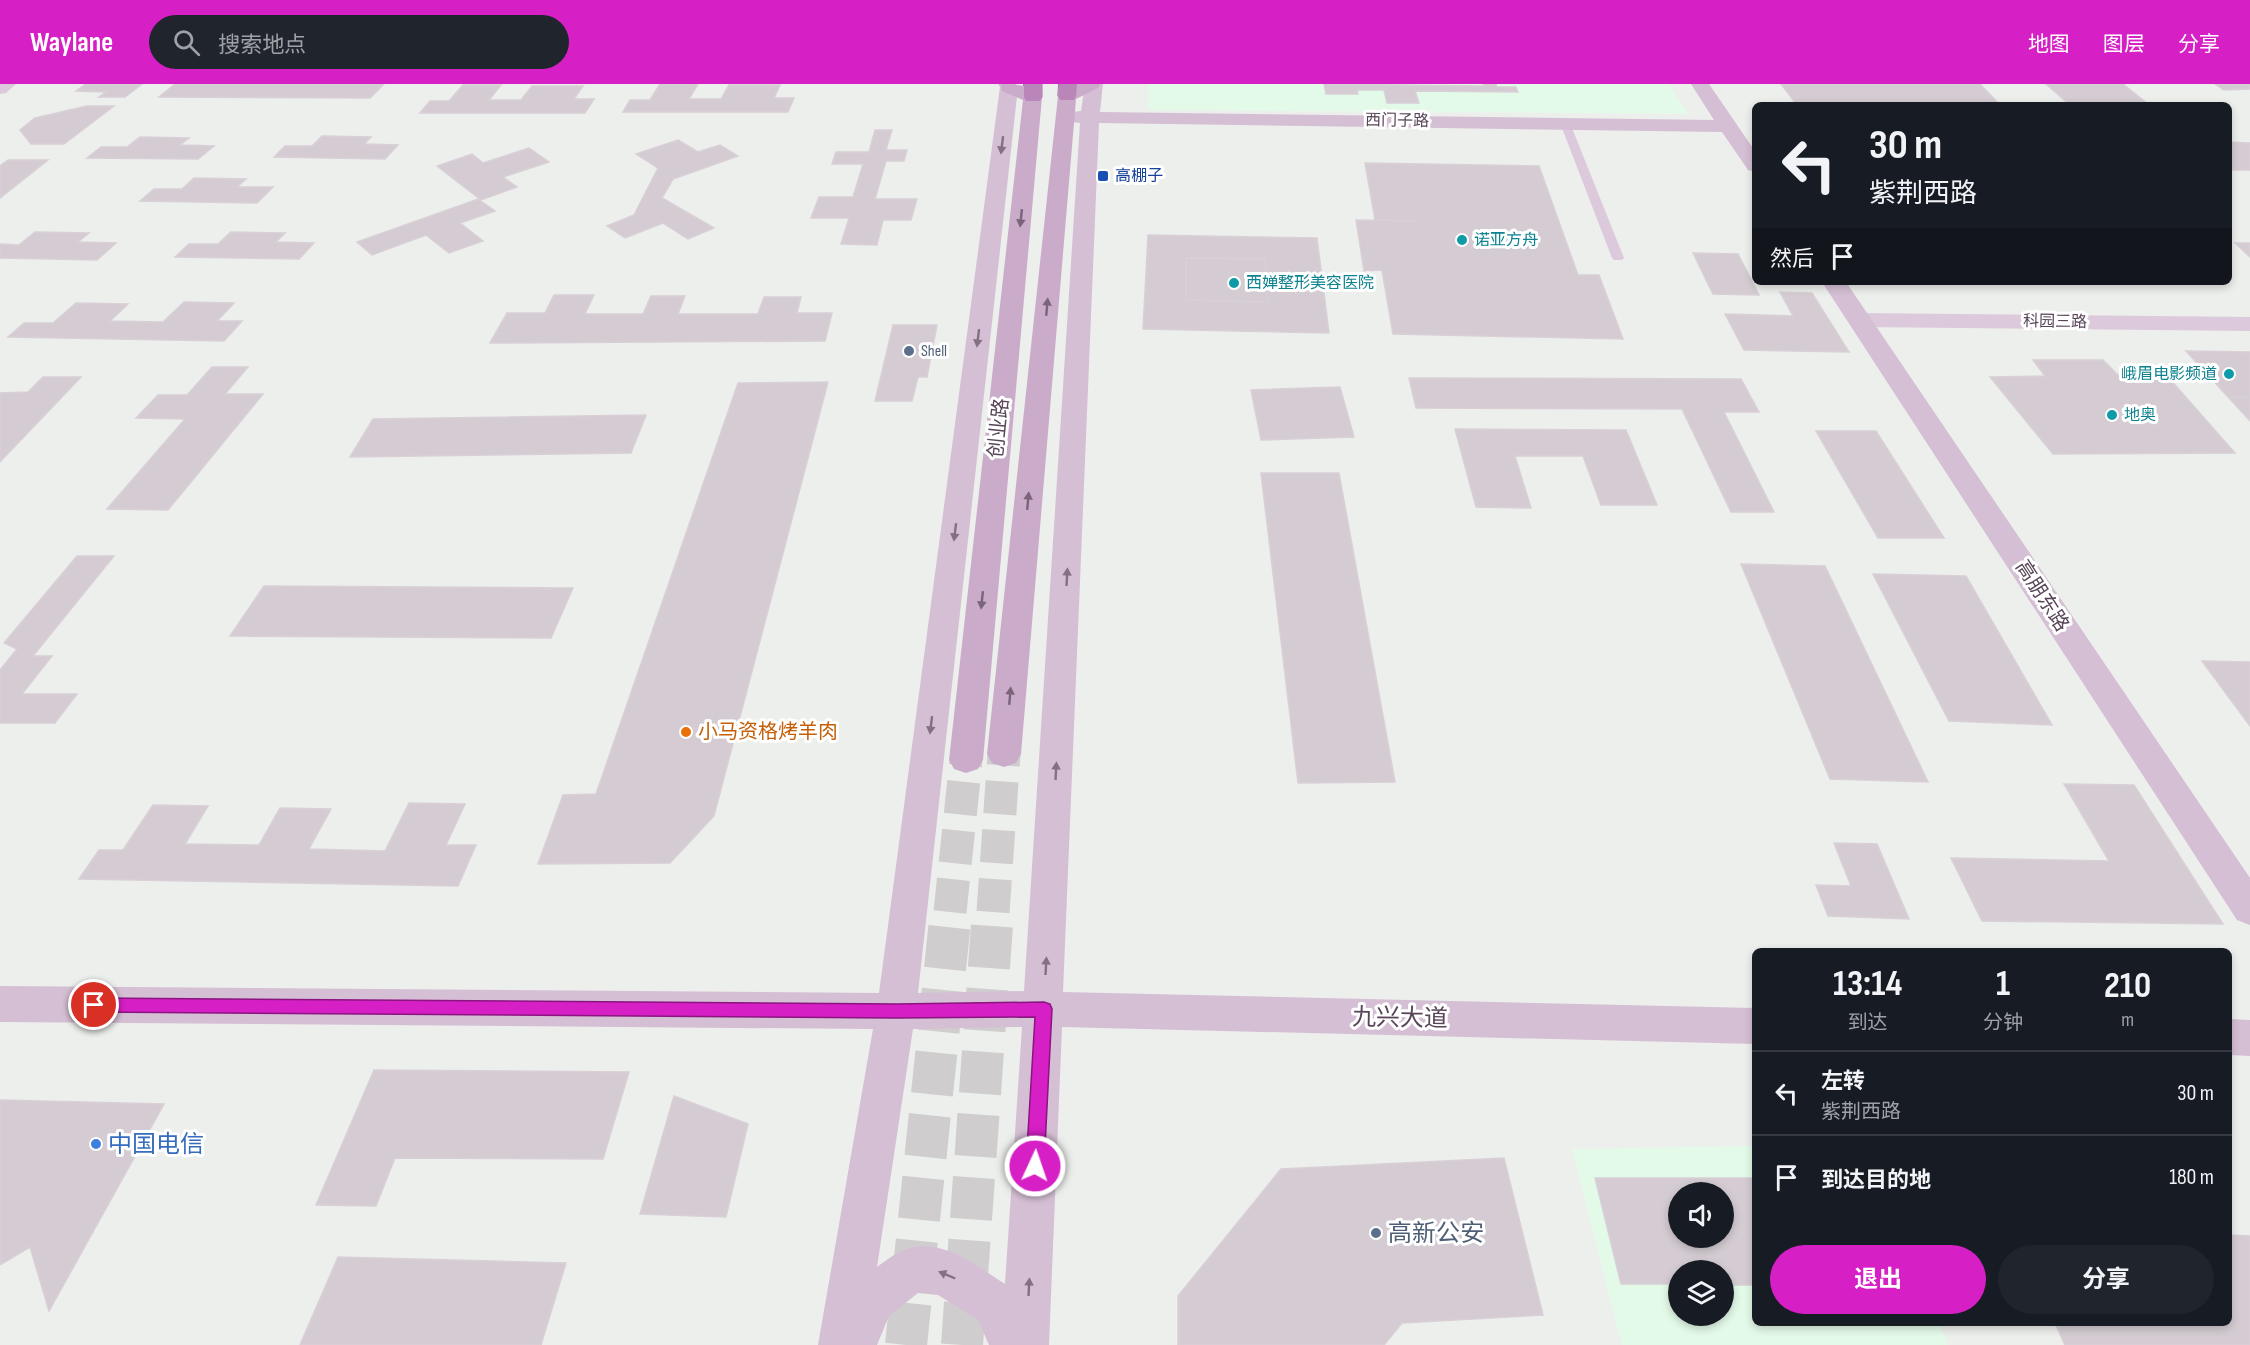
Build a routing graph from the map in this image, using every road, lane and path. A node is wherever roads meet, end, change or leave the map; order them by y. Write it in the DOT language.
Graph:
graph roads {
  1 [pos="7,84"];
  2 [pos="1700,84"];
  3 [pos="1018,87"];
  4 [pos="0,89"];
  5 [pos="1079,97"];
  6 [pos="1565,123"];
  7 [pos="1728,126"];
  8 [pos="1752,162"];
  9 [pos="1618,258"];
  10 [pos="1836,285"];
  11 [pos="1860,320"];
  12 [pos="2250,324"];
  13 [pos="1004,754"];
  14 [pos="966,760"];
  15 [pos="2250,909"];
  16 [pos="0,1004"];
  17 [pos="1044,1009"];
  18 [pos="896,1011"];
  19 [pos="1752,1026"];
  20 [pos="2232,1037"];
  21 [pos="2250,1038"];
  22 [pos="842,1345"];
  23 [pos="854,1345"];
  24 [pos="1013,1345"];
  25 [pos="1025,1345"];
  1 -- 4 [label="street"];
  2 -- 7 [label="street"];
  3 -- 14 [label="main road, 创业路, one-way"];
  3 -- 18 [label="street, one-way"];
  5 -- 6 [label="street, 西门子路"];
  13 -- 5 [label="main road, 创业路, one-way"];
  17 -- 5 [label="street, one-way"];
  6 -- 7 [label="street, 西门子路"];
  6 -- 9 [label="lane"];
  7 -- 8 [label="street"];
  10 -- 11 [label="street, 高朋东路"];
  11 -- 12 [label="street, 科园三路"];
  11 -- 15 [label="street, 高朋东路"];
  16 -- 18 [label="street, 九兴大道"];
  17 -- 18 [label="street, 九兴大道"];
  17 -- 19 [label="street, 九兴大道"];
  25 -- 17 [label="street, one-way"];
  18 -- 22 [label="street"];
  20 -- 21 [label="street"];
  24 -- 23 [label="street, one-way"];
}
